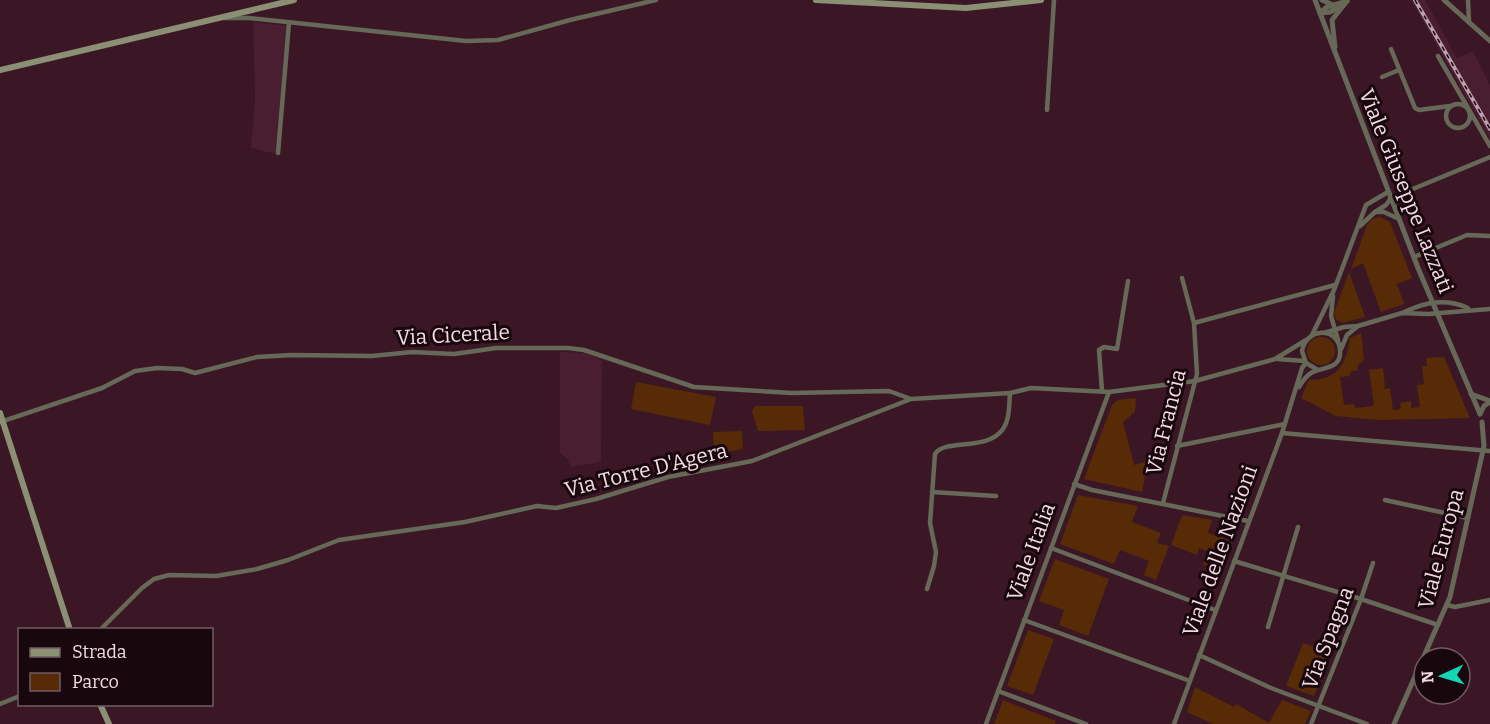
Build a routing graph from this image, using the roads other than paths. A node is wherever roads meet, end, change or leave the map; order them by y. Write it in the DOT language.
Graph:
graph roads {
  1 [pos="294,0"];
  2 [pos="656,0"];
  3 [pos="816,0"];
  4 [pos="1041,0"];
  5 [pos="1054,0"];
  6 [pos="1314,0"];
  7 [pos="1322,0"];
  8 [pos="1348,0"];
  9 [pos="1444,0"];
  10 [pos="1468,0"];
  11 [pos="1335,5"];
  12 [pos="1320,13"];
  13 [pos="216,18"];
  14 [pos="1469,22"];
  15 [pos="289,23"];
  16 [pos="1490,41"];
  17 [pos="1391,49"];
  18 [pos="1438,56"];
  19 [pos="1337,61"];
  20 [pos="0,70"];
  21 [pos="1399,70"];
  22 [pos="1382,77"];
  23 [pos="1450,106"];
  24 [pos="1468,109"];
  25 [pos="1047,110"];
  26 [pos="1490,146"];
  27 [pos="278,153"];
  28 [pos="1490,157"];
  29 [pos="1390,195"];
  30 [pos="1375,212"];
  31 [pos="1399,219"];
  32 [pos="1358,228"];
  33 [pos="1490,236"];
  34 [pos="1414,257"];
  35 [pos="1182,278"];
  36 [pos="1128,281"];
  37 [pos="1335,287"];
  38 [pos="1432,303"];
  39 [pos="1470,309"];
  40 [pos="1490,309"];
  41 [pos="1402,313"];
  42 [pos="1437,314"];
  43 [pos="1194,323"];
  44 [pos="1358,326"];
  45 [pos="1335,329"];
  46 [pos="1324,333"];
  47 [pos="1312,335"];
  48 [pos="1306,340"];
  49 [pos="1339,345"];
  50 [pos="1340,352"];
  51 [pos="1275,359"];
  52 [pos="1305,362"];
  53 [pos="1318,370"];
  54 [pos="1195,381"];
  55 [pos="1296,389"];
  56 [pos="1102,391"];
  57 [pos="1109,392"];
  58 [pos="1010,393"];
  59 [pos="1471,393"];
  60 [pos="911,399"];
  61 [pos="1490,402"];
  62 [pos="0,413"];
  63 [pos="1480,414"];
  64 [pos="1,421"];
  65 [pos="1482,422"];
  66 [pos="1285,424"];
  67 [pos="1490,429"];
  68 [pos="1282,434"];
  69 [pos="1490,439"];
  70 [pos="1177,446"];
  71 [pos="1483,448"];
  72 [pos="1490,451"];
  73 [pos="1074,484"];
  74 [pos="932,492"];
  75 [pos="996,496"];
  76 [pos="1385,500"];
  77 [pos="1162,503"];
  78 [pos="1468,518"];
  79 [pos="1248,521"];
  80 [pos="1298,527"];
  81 [pos="1051,548"];
  82 [pos="1234,561"];
  83 [pos="1373,563"];
  84 [pos="1283,576"];
  85 [pos="927,589"];
  86 [pos="1361,599"];
  87 [pos="1490,600"];
  88 [pos="1447,605"];
  89 [pos="1215,610"];
  90 [pos="1024,620"];
  91 [pos="1438,625"];
  92 [pos="1268,627"];
  93 [pos="69,628"];
  94 [pos="102,628"];
  95 [pos="1199,655"];
  96 [pos="1190,681"];
  97 [pos="998,691"];
  98 [pos="18,697"];
  99 [pos="0,704"];
  100 [pos="100,706"];
  101 [pos="1320,706"];
  102 [pos="109,724"];
  103 [pos="986,724"];
  104 [pos="1086,724"];
  105 [pos="1174,724"];
  106 [pos="1311,724"];
  107 [pos="1367,724"];
  108 [pos="1394,724"];
  1 -- 13 [label="main road"];
  2 -- 15 [label="street"];
  3 -- 4 [label="main road"];
  5 -- 25 [label="street"];
  6 -- 12 [label="street, Viale Giuseppe Lazzati"];
  7 -- 11 [label="street"];
  8 -- 11 [label="street"];
  8 -- 12 [label="street"];
  8 -- 19 [label="street"];
  9 -- 14 [label="street"];
  10 -- 14 [label="street"];
  11 -- 12 [label="street"];
  12 -- 19 [label="street, Viale Giuseppe Lazzati"];
  13 -- 15 [label="street"];
  13 -- 20 [label="main road"];
  14 -- 16 [label="street"];
  15 -- 27 [label="street"];
  17 -- 21 [label="street"];
  18 -- 24 [label="street"];
  19 -- 29 [label="street, Viale Giuseppe Lazzati"];
  21 -- 22 [label="street"];
  21 -- 23 [label="street"];
  23 -- 24 [label="street"];
  23 -- 24 [label="street"];
  24 -- 26 [label="street"];
  28 -- 29 [label="street"];
  29 -- 30 [label="street"];
  29 -- 31 [label="street, Viale Giuseppe Lazzati"];
  29 -- 32 [label="street"];
  30 -- 31 [label="street"];
  30 -- 32 [label="street"];
  31 -- 34 [label="street, Viale Giuseppe Lazzati"];
  32 -- 37 [label="street"];
  33 -- 34 [label="street"];
  34 -- 38 [label="street, Viale Giuseppe Lazzati"];
  35 -- 43 [label="street, Via Francia"];
  36 -- 56 [label="street"];
  37 -- 43 [label="street"];
  37 -- 45 [label="street"];
  37 -- 47 [label="street"];
  38 -- 39 [label="street"];
  38 -- 41 [label="street"];
  38 -- 42 [label="street, Viale Giuseppe Lazzati"];
  39 -- 40 [label="street"];
  39 -- 42 [label="street"];
  41 -- 42 [label="street"];
  41 -- 44 [label="street"];
  42 -- 59 [label="street, Viale Giuseppe Lazzati"];
  43 -- 54 [label="street, Via Francia"];
  44 -- 45 [label="street"];
  44 -- 50 [label="street"];
  45 -- 46 [label="street"];
  45 -- 49 [label="street"];
  46 -- 47 [label="street"];
  46 -- 49 [label="street"];
  47 -- 48 [label="street"];
  48 -- 51 [label="street"];
  48 -- 52 [label="street"];
  49 -- 50 [label="street"];
  50 -- 53 [label="street"];
  51 -- 52 [label="street"];
  51 -- 54 [label="street, Via Torre D'Agera"];
  52 -- 53 [label="street"];
  52 -- 55 [label="street, Viale delle Nazioni"];
  53 -- 55 [label="street"];
  54 -- 57 [label="street, Via Torre D'Agera"];
  54 -- 70 [label="street, Via Francia"];
  55 -- 66 [label="street, Viale delle Nazioni"];
  56 -- 57 [label="street, Via Torre D'Agera"];
  56 -- 58 [label="street, Via Torre D'Agera"];
  57 -- 73 [label="street, Viale Italia"];
  58 -- 60 [label="street, Via Torre D'Agera"];
  58 -- 74 [label="street"];
  59 -- 61 [label="street"];
  59 -- 63 [label="street, Viale Giuseppe Lazzati"];
  60 -- 64 [label="street, Via Cicerale"];
  60 -- 94 [label="street, Via Torre D'Agera"];
  61 -- 63 [label="street"];
  62 -- 64 [label="main road"];
  63 -- 65 [label="street, Viale Europa"];
  64 -- 93 [label="main road"];
  65 -- 67 [label="street"];
  65 -- 71 [label="street, Viale Europa"];
  66 -- 68 [label="street, Viale delle Nazioni"];
  66 -- 70 [label="street"];
  68 -- 71 [label="street"];
  68 -- 79 [label="street, Viale delle Nazioni"];
  69 -- 71 [label="street, Viale Europa"];
  70 -- 77 [label="street, Via Francia"];
  71 -- 72 [label="street"];
  71 -- 78 [label="street, Viale Europa"];
  73 -- 77 [label="street"];
  73 -- 81 [label="street, Viale Italia"];
  74 -- 75 [label="street"];
  74 -- 85 [label="street"];
  76 -- 78 [label="street"];
  77 -- 79 [label="street"];
  78 -- 88 [label="street, Viale Europa"];
  79 -- 82 [label="street, Viale delle Nazioni"];
  80 -- 84 [label="street"];
  81 -- 89 [label="street"];
  81 -- 90 [label="street, Viale Italia"];
  82 -- 84 [label="street"];
  82 -- 89 [label="street, Viale delle Nazioni"];
  83 -- 86 [label="street, Via Spagna"];
  84 -- 86 [label="street"];
  84 -- 92 [label="street"];
  86 -- 91 [label="street"];
  86 -- 101 [label="street, Via Spagna"];
  87 -- 88 [label="street"];
  88 -- 91 [label="street, Viale Europa"];
  89 -- 95 [label="street, Viale delle Nazioni"];
  90 -- 96 [label="street"];
  90 -- 97 [label="street, Viale Italia"];
  91 -- 108 [label="street, Viale Europa"];
  95 -- 96 [label="street, Viale delle Nazioni"];
  95 -- 101 [label="street"];
  96 -- 105 [label="street, Viale delle Nazioni"];
  97 -- 103 [label="street, Viale Italia"];
  97 -- 104 [label="street"];
  98 -- 99 [label="street"];
  100 -- 102 [label="main road"];
  101 -- 106 [label="street, Via Spagna"];
  101 -- 107 [label="street"];
}
